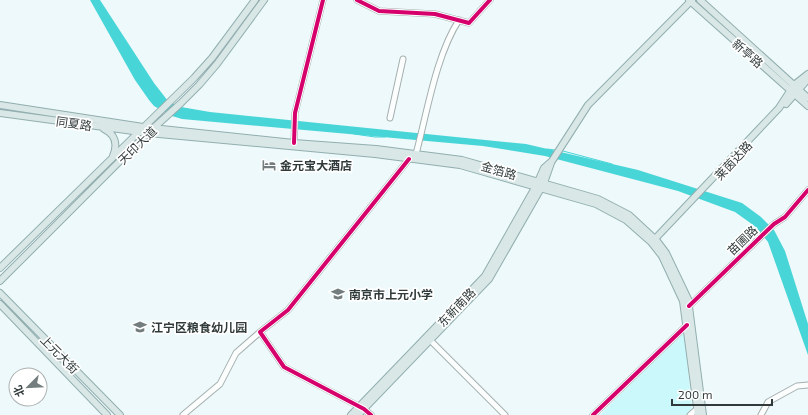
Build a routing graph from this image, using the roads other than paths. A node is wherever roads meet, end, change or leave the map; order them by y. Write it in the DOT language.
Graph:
graph roads {
  1 [pos="255,0"];
  2 [pos="264,0"];
  3 [pos="323,0"];
  4 [pos="357,0"];
  5 [pos="490,0"];
  6 [pos="700,0"];
  7 [pos="690,1"];
  8 [pos="459,20"];
  9 [pos="403,59"];
  10 [pos="808,74"];
  11 [pos="808,79"];
  12 [pos="795,90"];
  13 [pos="808,98"];
  14 [pos="0,105"];
  15 [pos="808,106"];
  16 [pos="0,113"];
  17 [pos="390,118"];
  18 [pos="97,126"];
  19 [pos="154,128"];
  20 [pos="140,130"];
  21 [pos="148,133"];
  22 [pos="294,143"];
  23 [pos="416,154"];
  24 [pos="113,157"];
  25 [pos="409,158"];
  26 [pos="540,185"];
  27 [pos="808,190"];
  28 [pos="654,241"];
  29 [pos="0,268"];
  30 [pos="0,281"];
  31 [pos="0,293"];
  32 [pos="0,304"];
  33 [pos="689,306"];
  34 [pos="687,325"];
  35 [pos="260,332"];
  36 [pos="430,340"];
  37 [pos="808,385"];
  38 [pos="362,407"];
  39 [pos="699,411"];
  40 [pos="107,415"];
  41 [pos="120,415"];
  42 [pos="184,415"];
  43 [pos="351,415"];
  44 [pos="358,415"];
  45 [pos="371,415"];
  46 [pos="505,415"];
  47 [pos="593,415"];
  48 [pos="690,415"];
  49 [pos="761,415"];
  1 -- 20 [label="main road, 天印大道"];
  2 -- 19 [label="main road, 天印大道"];
  3 -- 22 [label="street"];
  4 -- 8 [label="street"];
  5 -- 8 [label="street"];
  6 -- 12 [label="main road, 新亭路"];
  7 -- 12 [label="main road, 新亭路"];
  7 -- 26 [label="main road"];
  8 -- 23 [label="street"];
  9 -- 17 [label="street"];
  10 -- 12 [label="main road"];
  11 -- 12 [label="main road"];
  12 -- 13 [label="main road, 新亭路"];
  12 -- 15 [label="main road, 新亭路"];
  12 -- 28 [label="main road"];
  14 -- 20 [label="main road, 同夏路"];
  16 -- 18 [label="main road, 同夏路"];
  18 -- 20 [label="main road, 同夏路"];
  18 -- 24 [label="main road"];
  19 -- 20 [label="main road, 金箔路"];
  19 -- 21 [label="main road, 天印大道"];
  19 -- 22 [label="main road, 金箔路"];
  20 -- 21 [label="main road, 同夏路"];
  20 -- 24 [label="main road, 天印大道"];
  21 -- 25 [label="main road, 金箔路"];
  21 -- 30 [label="main road, 天印大道"];
  22 -- 23 [label="main road, 金箔路"];
  23 -- 26 [label="main road, 金箔路"];
  24 -- 29 [label="main road, 天印大道"];
  25 -- 26 [label="main road, 金箔路"];
  25 -- 35 [label="street"];
  26 -- 28 [label="main road, 金箔路"];
  26 -- 36 [label="main road, 东新南路"];
  26 -- 38 [label="main road, 东新南路"];
  27 -- 33 [label="street, 苗圃路"];
  28 -- 33 [label="main road, 金箔路"];
  28 -- 34 [label="main road, 金箔路"];
  31 -- 41 [label="main road, 上元大街"];
  32 -- 40 [label="main road, 上元大街"];
  33 -- 39 [label="main road, 金箔路"];
  34 -- 39 [label="main road, 金箔路"];
  34 -- 47 [label="street"];
  35 -- 38 [label="street"];
  35 -- 42 [label="street"];
  36 -- 38 [label="main road, 东新南路"];
  36 -- 46 [label="street"];
  37 -- 49 [label="street"];
  38 -- 43 [label="main road, 东新南路"];
  38 -- 44 [label="main road, 东新南路"];
  38 -- 45 [label="street"];
  39 -- 48 [label="street"];
}
